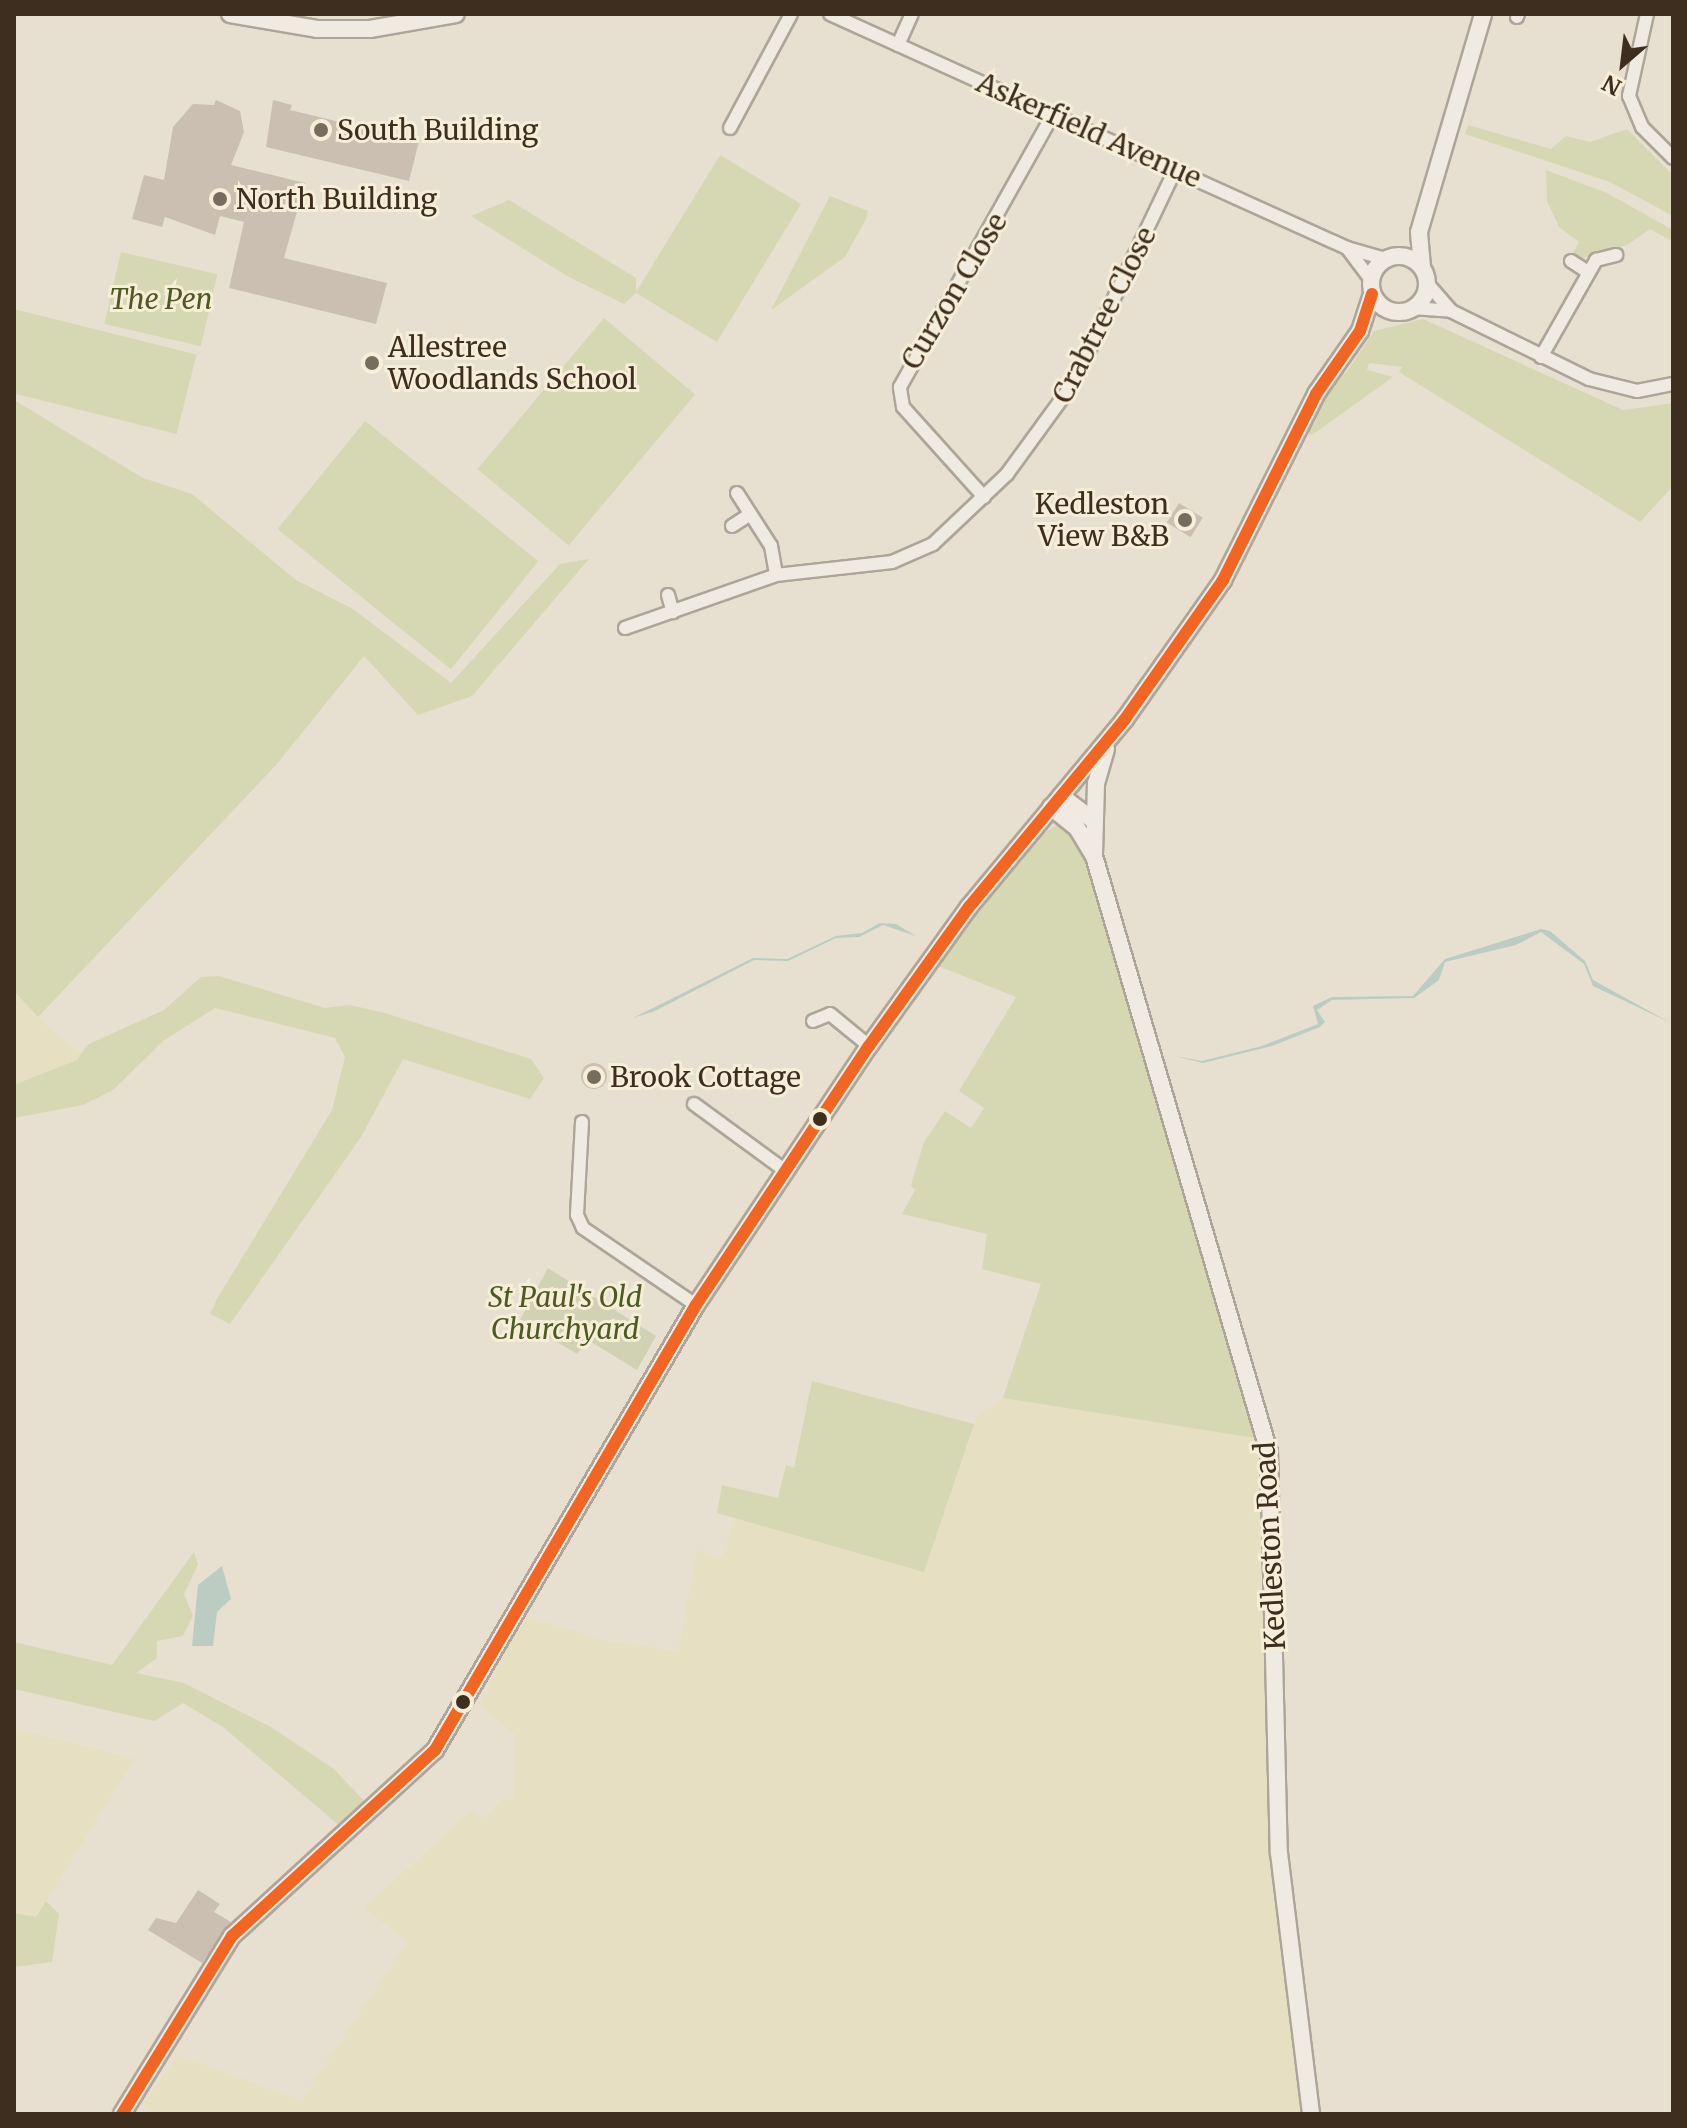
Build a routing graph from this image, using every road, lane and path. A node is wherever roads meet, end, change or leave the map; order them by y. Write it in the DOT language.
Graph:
graph roads {
  1 [pos="230,14"];
  2 [pos="456,14"];
  3 [pos="791,14"];
  4 [pos="830,14"];
  5 [pos="912,14"];
  6 [pos="1483,14"];
  7 [pos="1647,14"];
  8 [pos="898,45"];
  9 [pos="725,109"];
  10 [pos="1054,113"];
  11 [pos="737,116"];
  12 [pos="730,128"];
  13 [pos="1673,158"];
  14 [pos="1176,168"];
  15 [pos="1419,232"];
  16 [pos="1347,248"];
  17 [pos="1616,255"];
  18 [pos="1389,257"];
  19 [pos="1571,261"];
  20 [pos="1588,272"];
  21 [pos="1424,275"];
  22 [pos="1372,287"];
  23 [pos="1412,308"];
  24 [pos="1394,311"];
  25 [pos="1451,311"];
  26 [pos="1360,331"];
  27 [pos="1541,357"];
  28 [pos="1673,384"];
  29 [pos="737,493"];
  30 [pos="984,497"];
  31 [pos="749,515"];
  32 [pos="732,526"];
  33 [pos="776,575"];
  34 [pos="668,595"];
  35 [pos="673,612"];
  36 [pos="625,628"];
  37 [pos="1111,736"];
  38 [pos="1056,801"];
  39 [pos="1094,821"];
  40 [pos="1094,856"];
  41 [pos="813,1021"];
  42 [pos="869,1046"];
  43 [pos="694,1104"];
  44 [pos="582,1122"];
  45 [pos="787,1172"];
  46 [pos="696,1305"];
  47 [pos="122,2114"];
  48 [pos="1311,2114"];
  1 -- 2 [label="street"];
  3 -- 11 [label="street"];
  4 -- 8 [label="street, Askerfield Avenue"];
  5 -- 8 [label="street"];
  6 -- 15 [label="street"];
  7 -- 13 [label="street"];
  8 -- 10 [label="street, Askerfield Avenue"];
  9 -- 11 [label="street"];
  10 -- 14 [label="street, Askerfield Avenue"];
  10 -- 30 [label="street, Curzon Close"];
  11 -- 12 [label="street"];
  14 -- 16 [label="street, Askerfield Avenue"];
  14 -- 30 [label="street, Crabtree Close"];
  15 -- 18 [label="street"];
  15 -- 21 [label="street"];
  16 -- 18 [label="street, Askerfield Avenue"];
  16 -- 22 [label="street, Askerfield Avenue"];
  17 -- 20 [label="street"];
  18 -- 21 [label="street"];
  18 -- 22 [label="street, Kedleston Road"];
  19 -- 20 [label="street"];
  20 -- 27 [label="street"];
  21 -- 23 [label="street"];
  21 -- 25 [label="street"];
  22 -- 24 [label="street"];
  22 -- 26 [label="street, Kedleston Road"];
  23 -- 24 [label="street"];
  23 -- 25 [label="street"];
  24 -- 26 [label="street, Kedleston Road"];
  25 -- 27 [label="street"];
  26 -- 37 [label="street, Kedleston Road"];
  27 -- 28 [label="street"];
  29 -- 31 [label="street"];
  30 -- 33 [label="street, Crabtree Close"];
  31 -- 32 [label="street"];
  31 -- 33 [label="street"];
  33 -- 35 [label="street, Crabtree Close"];
  34 -- 35 [label="street"];
  35 -- 36 [label="street, Crabtree Close"];
  37 -- 38 [label="street, Kedleston Road"];
  37 -- 39 [label="street, Kedleston Road"];
  38 -- 39 [label="street"];
  38 -- 40 [label="street, Kedleston Road"];
  38 -- 42 [label="street"];
  39 -- 40 [label="street, Kedleston Road"];
  40 -- 48 [label="street, Kedleston Road"];
  41 -- 42 [label="street"];
  42 -- 45 [label="street"];
  43 -- 45 [label="street"];
  44 -- 46 [label="street"];
  45 -- 46 [label="street"];
  46 -- 47 [label="street"];
}
